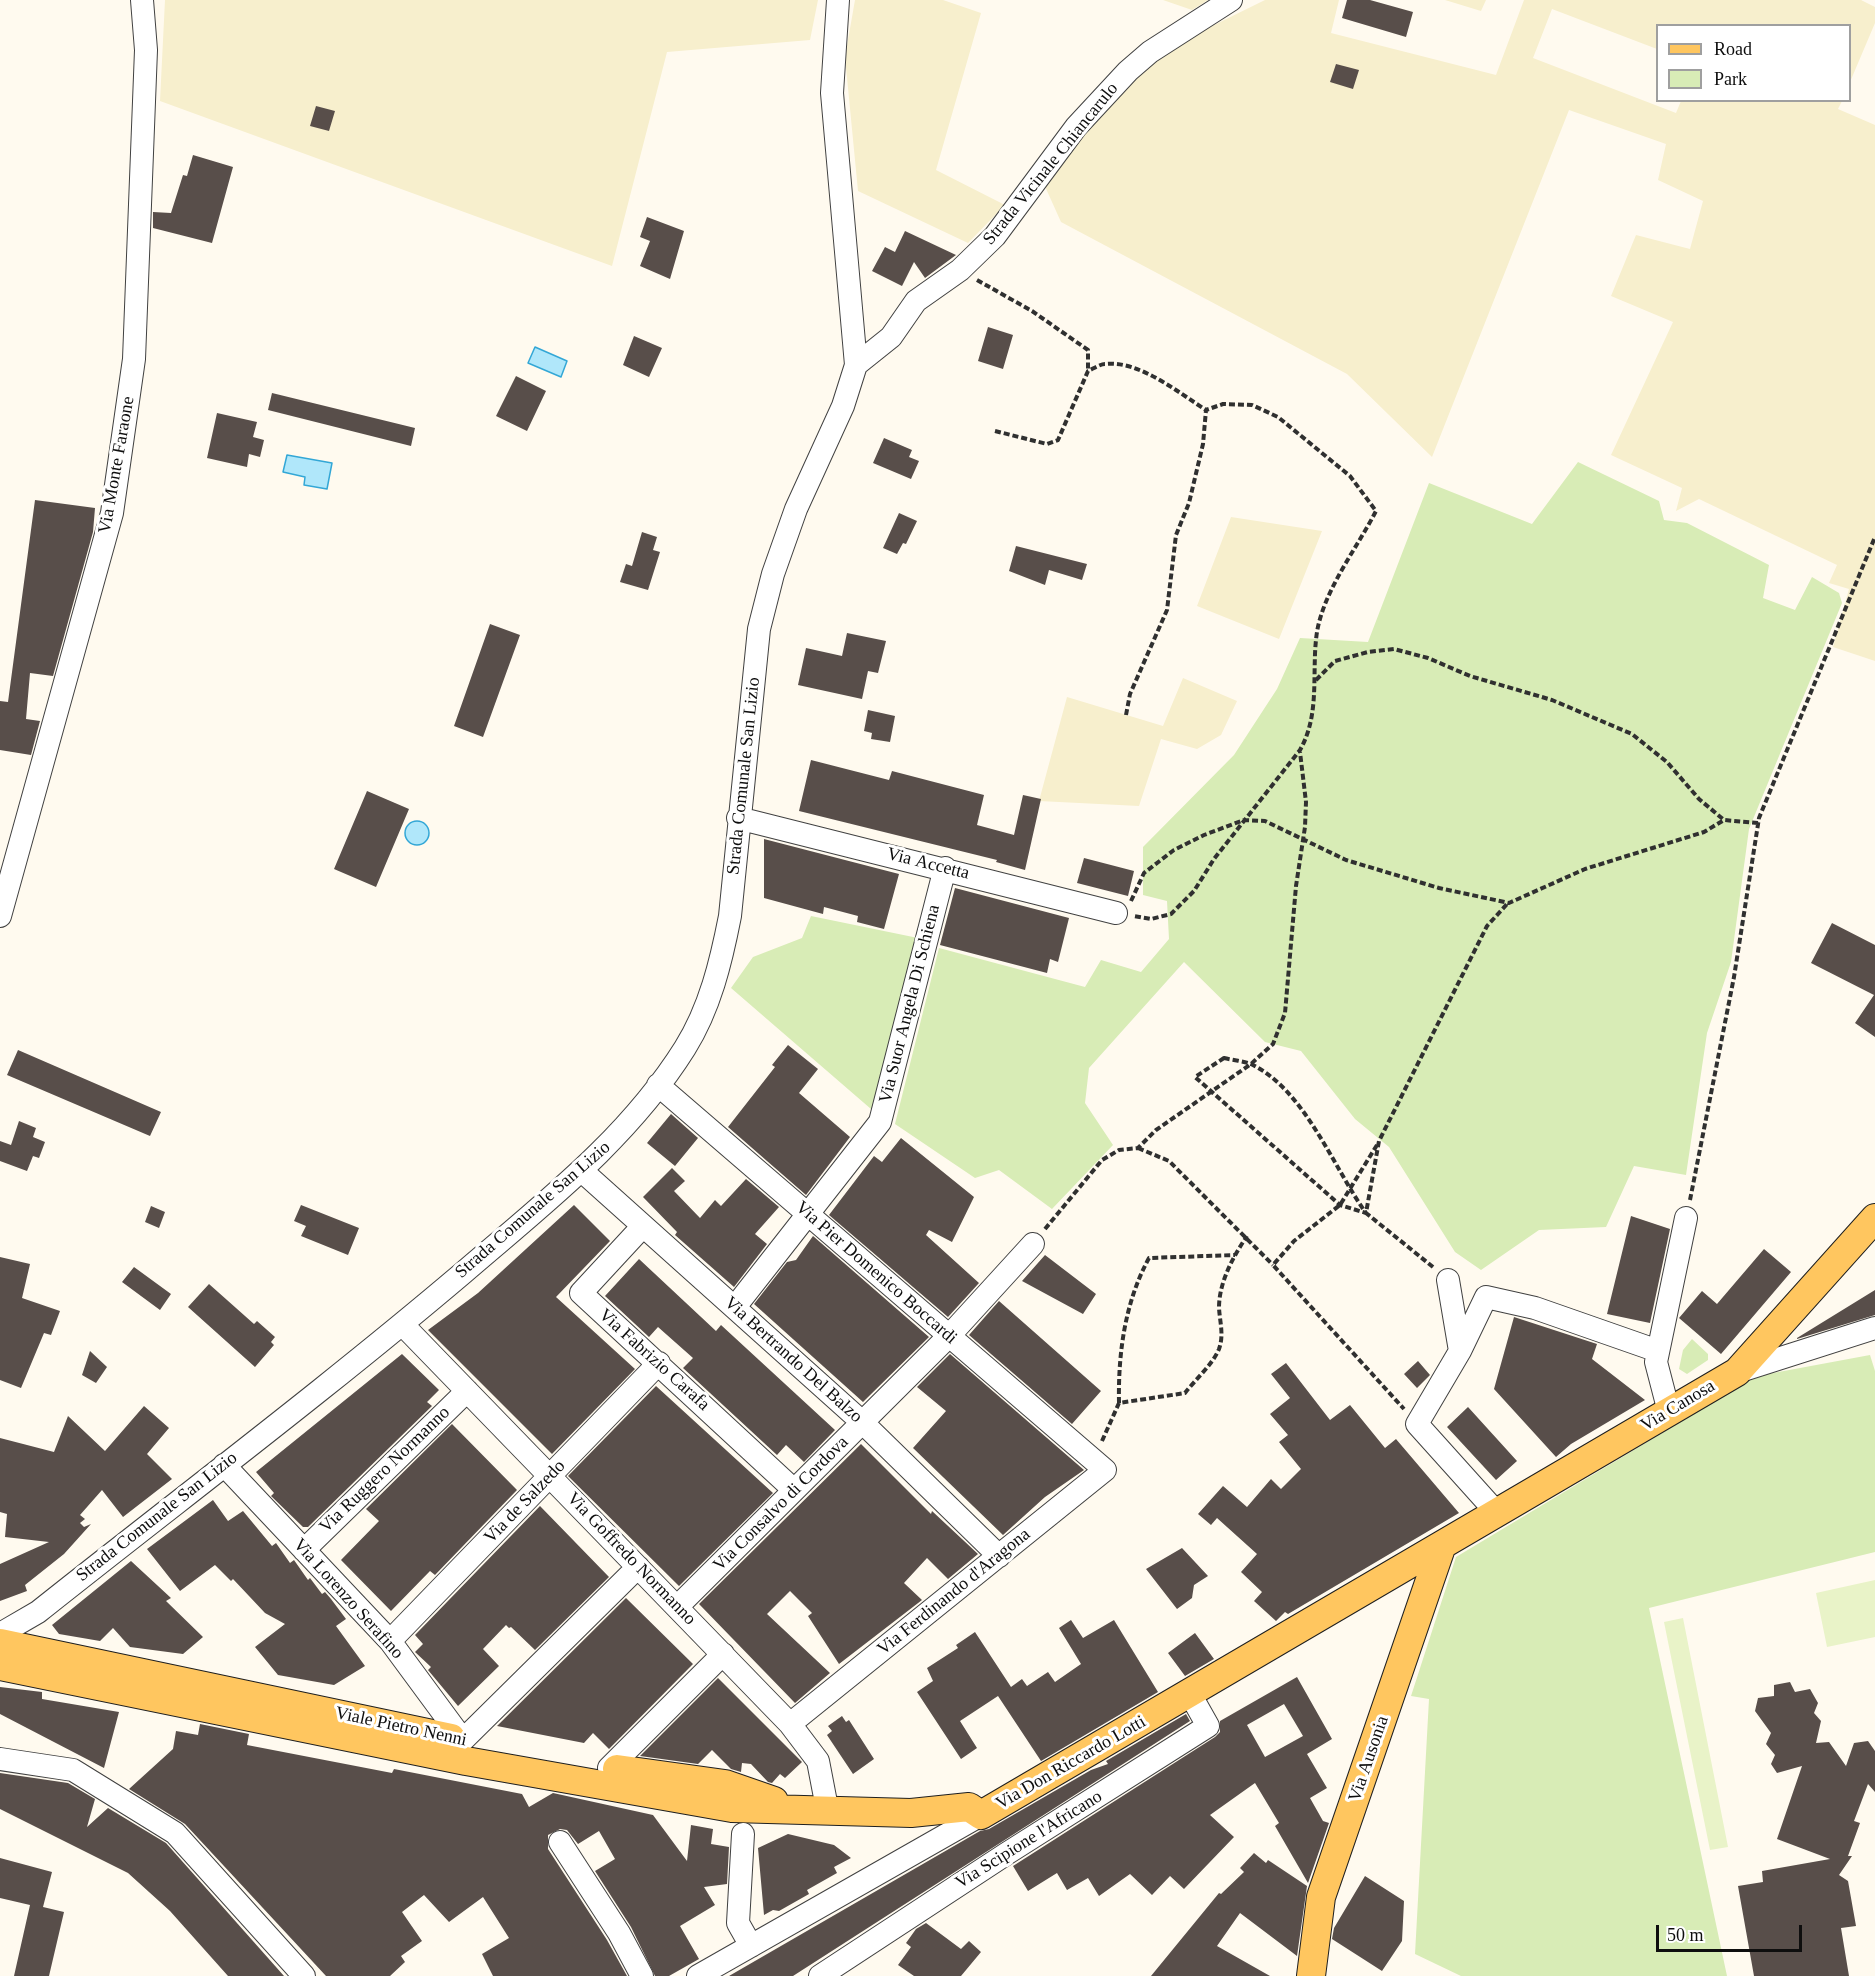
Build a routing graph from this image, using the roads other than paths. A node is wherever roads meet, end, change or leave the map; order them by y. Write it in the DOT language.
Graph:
graph roads {
  1 [pos="142,0"];
  2 [pos="838,0"];
  3 [pos="1230,0"];
  4 [pos="856,365"];
  5 [pos="738,818"];
  6 [pos="945,868"];
  7 [pos="1116,913"];
  8 [pos="0,916"];
  9 [pos="658,1085"];
  10 [pos="582,1171"];
  11 [pos="807,1215"];
  12 [pos="1686,1218"];
  13 [pos="1875,1218"];
  14 [pos="643,1226"];
  15 [pos="1033,1244"];
  16 [pos="1448,1280"];
  17 [pos="735,1307"];
  18 [pos="402,1324"];
  19 [pos="1875,1328"];
  20 [pos="949,1336"];
  21 [pos="1460,1351"];
  22 [pos="1658,1351"];
  23 [pos="659,1363"];
  24 [pos="1737,1371"];
  25 [pos="467,1391"];
  26 [pos="1669,1412"];
  27 [pos="862,1422"];
  28 [pos="1094,1461"];
  29 [pos="224,1465"];
  30 [pos="550,1476"];
  31 [pos="794,1490"];
  32 [pos="1497,1513"];
  33 [pos="1442,1545"];
  34 [pos="304,1550"];
  35 [pos="999,1556"];
  36 [pos="638,1567"];
  37 [pos="677,1607"];
  38 [pos="0,1634"];
  39 [pos="390,1641"];
  40 [pos="0,1643"];
  41 [pos="723,1654"];
  42 [pos="0,1666"];
  43 [pos="1190,1694"];
  44 [pos="790,1724"];
  45 [pos="463,1740"];
  46 [pos="0,1759"];
  47 [pos="609,1768"];
  48 [pos="815,1811"];
  49 [pos="981,1815"];
  50 [pos="743,1834"];
  51 [pos="560,1842"];
  52 [pos="751,1946"];
  53 [pos="304,1976"];
  54 [pos="642,1976"];
  55 [pos="698,1976"];
  56 [pos="820,1976"];
  57 [pos="1311,1976"];
  1 -- 8 [label="street, Via Monte Faraone"];
  2 -- 4 [label="street"];
  3 -- 4 [label="street, Strada Vicinale Chiancarulo"];
  4 -- 5 [label="street, Strada Comunale San Lizio"];
  5 -- 6 [label="street, Via Accetta"];
  5 -- 9 [label="street, Strada Comunale San Lizio"];
  6 -- 7 [label="street, Via Accetta"];
  6 -- 11 [label="street, Via Suor Angela Di Schiena"];
  9 -- 10 [label="street, Strada Comunale San Lizio"];
  9 -- 11 [label="street, Via Pier Domenico Boccardi"];
  10 -- 14 [label="street, Via Bertrando Del Balzo"];
  10 -- 18 [label="street, Strada Comunale San Lizio"];
  11 -- 17 [label="street, Via Suor Angela Di Schiena"];
  11 -- 20 [label="street, Via Pier Domenico Boccardi"];
  12 -- 22 [label="street"];
  13 -- 24 [label="main road, Via Canosa"];
  14 -- 17 [label="street, Via Bertrando Del Balzo"];
  14 -- 23 [label="street, Via Fabrizio Carafa"];
  15 -- 20 [label="street, Via Consalvo di Cordova"];
  16 -- 21 [label="street"];
  17 -- 27 [label="street, Via Bertrando Del Balzo"];
  18 -- 25 [label="street, Via Goffredo Normanno"];
  18 -- 29 [label="street, Strada Comunale San Lizio"];
  19 -- 24 [label="street"];
  20 -- 27 [label="street, Via Consalvo di Cordova"];
  20 -- 28 [label="street, Via Pier Domenico Boccardi"];
  21 -- 22 [label="street"];
  21 -- 32 [label="street"];
  22 -- 26 [label="street"];
  23 -- 30 [label="street, Via de Salzedo"];
  23 -- 31 [label="street, Via Fabrizio Carafa"];
  24 -- 26 [label="main road, Via Canosa"];
  25 -- 30 [label="street, Via Goffredo Normanno"];
  25 -- 34 [label="street, Via Ruggero Normanno"];
  26 -- 32 [label="main road, Via Canosa"];
  27 -- 31 [label="street, Via Consalvo di Cordova"];
  27 -- 35 [label="street, Via Bertrando Del Balzo"];
  28 -- 35 [label="street, Via Ferdinando d'Aragona"];
  29 -- 34 [label="street, Via Lorenzo Serafino"];
  29 -- 38 [label="street, Strada Comunale San Lizio"];
  30 -- 36 [label="street, Via Goffredo Normanno"];
  30 -- 39 [label="street, Via de Salzedo"];
  31 -- 37 [label="street, Via Consalvo di Cordova"];
  32 -- 33 [label="main road, Via Canosa"];
  33 -- 43 [label="main road, Via Don Riccardo Lotti"];
  33 -- 57 [label="main road, Via Ausonia"];
  34 -- 39 [label="street, Via Lorenzo Serafino"];
  35 -- 44 [label="street, Via Ferdinando d'Aragona"];
  36 -- 37 [label="street, Via Goffredo Normanno"];
  36 -- 45 [label="street"];
  37 -- 41 [label="street, Via Goffredo Normanno"];
  39 -- 45 [label="street, Via Lorenzo Serafino"];
  40 -- 45 [label="main road, Viale Pietro Nenni"];
  41 -- 44 [label="street, Via Goffredo Normanno"];
  41 -- 47 [label="street"];
  42 -- 48 [label="main road, Viale Pietro Nenni"];
  43 -- 49 [label="main road, Via Don Riccardo Lotti"];
  43 -- 56 [label="street, Via Scipione l'Africano"];
  44 -- 48 [label="street, Via Goffredo Normanno"];
  45 -- 47 [label="main road, Viale Pietro Nenni"];
  46 -- 53 [label="street"];
  47 -- 48 [label="main road, Viale Pietro Nenni"];
  48 -- 49 [label="main road, Viale Pietro Nenni"];
  49 -- 52 [label="street, Via Don Riccardo Lotti"];
  50 -- 52 [label="street"];
  51 -- 54 [label="street"];
  52 -- 55 [label="street, Via Don Riccardo Lotti"];
}
